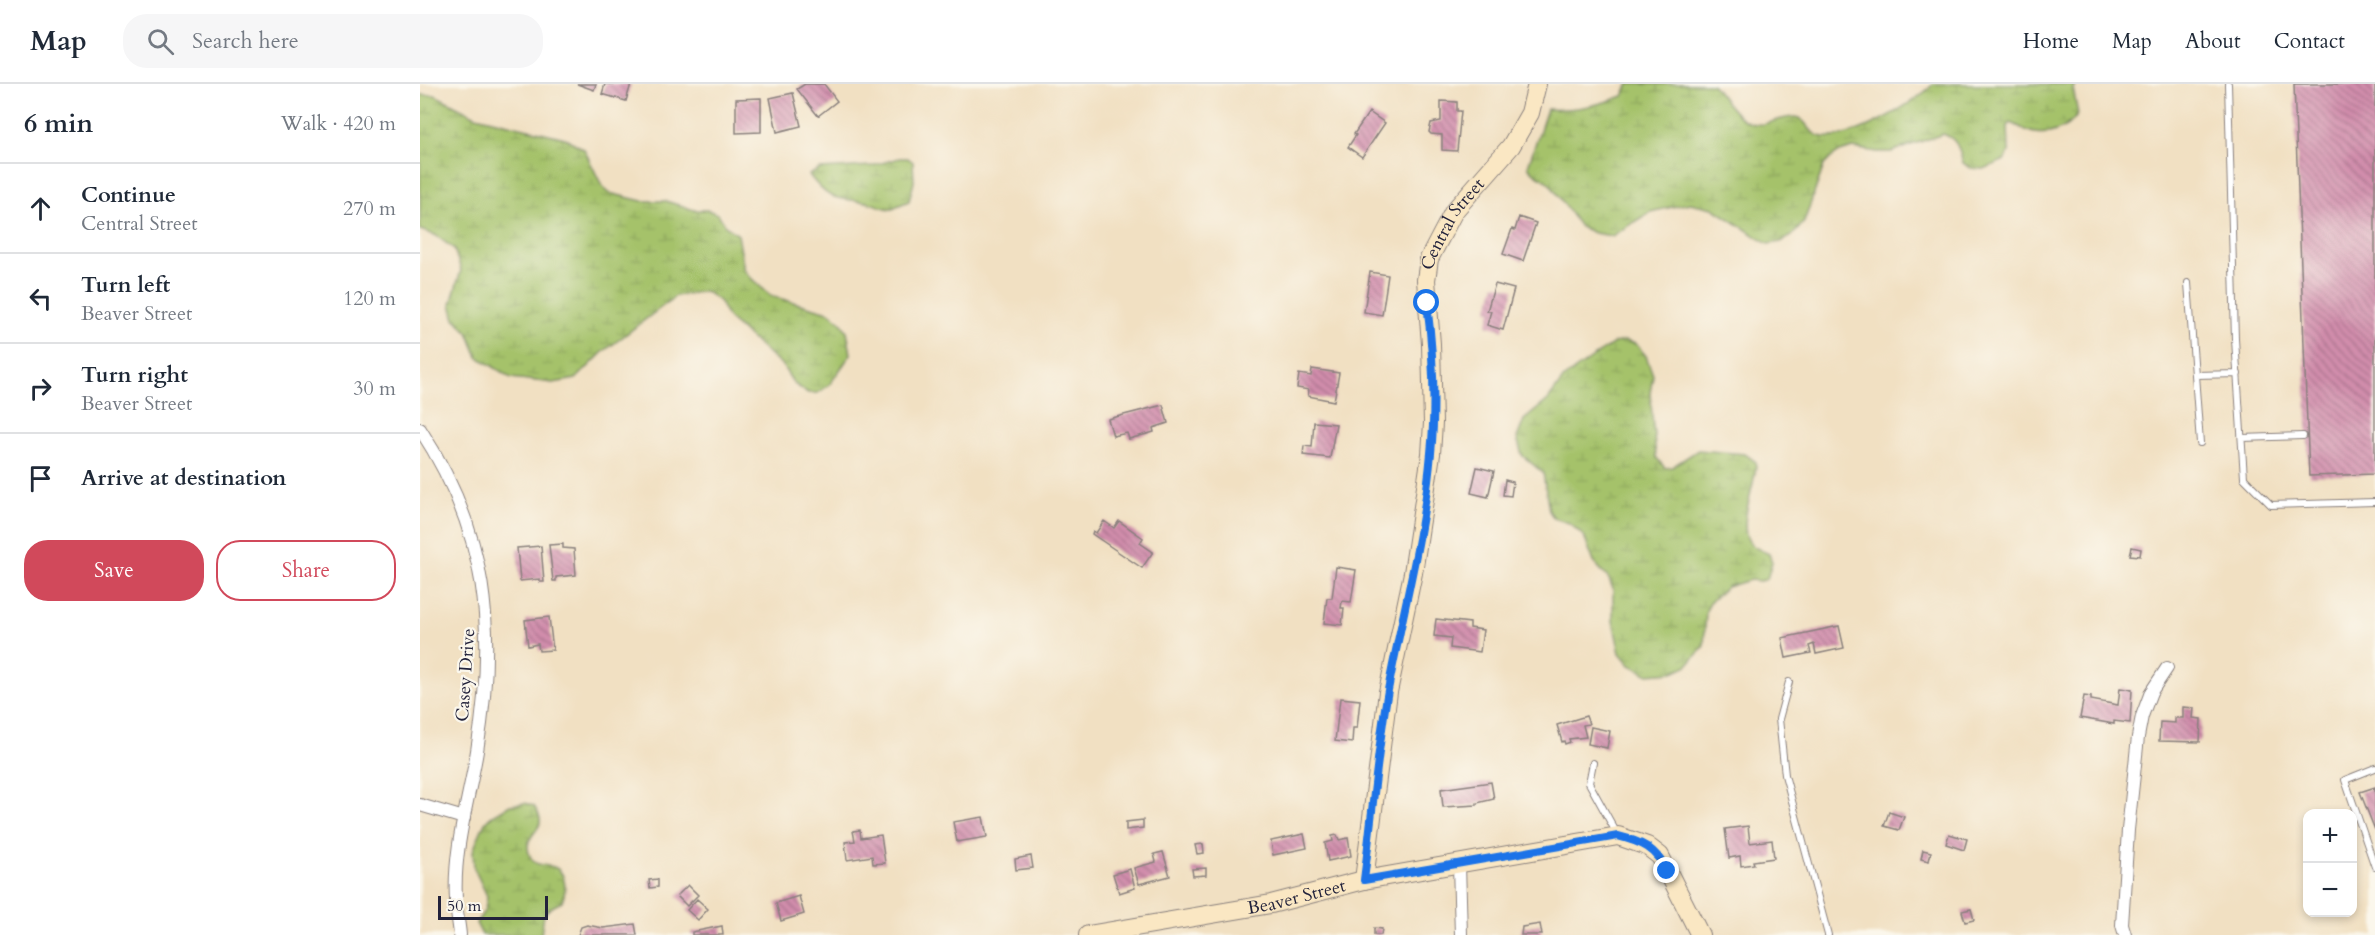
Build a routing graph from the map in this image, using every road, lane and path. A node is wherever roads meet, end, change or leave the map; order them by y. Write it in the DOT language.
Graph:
graph roads {
  1 [pos="1537,84"];
  2 [pos="2228,84"];
  3 [pos="2188,283"];
  4 [pos="2238,374"];
  5 [pos="2195,375"];
  6 [pos="420,429"];
  7 [pos="2303,436"];
  8 [pos="2242,438"];
  9 [pos="2200,442"];
  10 [pos="2375,502"];
  11 [pos="2167,668"];
  12 [pos="1789,682"];
  13 [pos="1593,763"];
  14 [pos="2375,768"];
  15 [pos="420,805"];
  16 [pos="464,818"];
  17 [pos="1618,836"];
  18 [pos="1459,864"];
  19 [pos="2375,867"];
  20 [pos="1364,880"];
  21 [pos="460,935"];
  22 [pos="1088,935"];
  23 [pos="1461,935"];
  24 [pos="1700,935"];
  25 [pos="1828,935"];
  26 [pos="2124,935"];
  1 -- 20 [label="street, Central Street"];
  2 -- 4 [label="lane"];
  3 -- 5 [label="lane"];
  4 -- 5 [label="lane"];
  4 -- 8 [label="lane"];
  5 -- 9 [label="lane"];
  6 -- 16 [label="street, Casey Drive"];
  7 -- 8 [label="lane"];
  8 -- 10 [label="lane"];
  11 -- 26 [label="street"];
  12 -- 25 [label="lane"];
  13 -- 17 [label="lane"];
  14 -- 19 [label="lane"];
  15 -- 16 [label="street"];
  16 -- 21 [label="street, Casey Drive"];
  17 -- 18 [label="street, Beaver Street"];
  17 -- 24 [label="street, Beaver Street"];
  18 -- 20 [label="street, Beaver Street"];
  18 -- 23 [label="street"];
  20 -- 22 [label="street, Beaver Street"];
}
